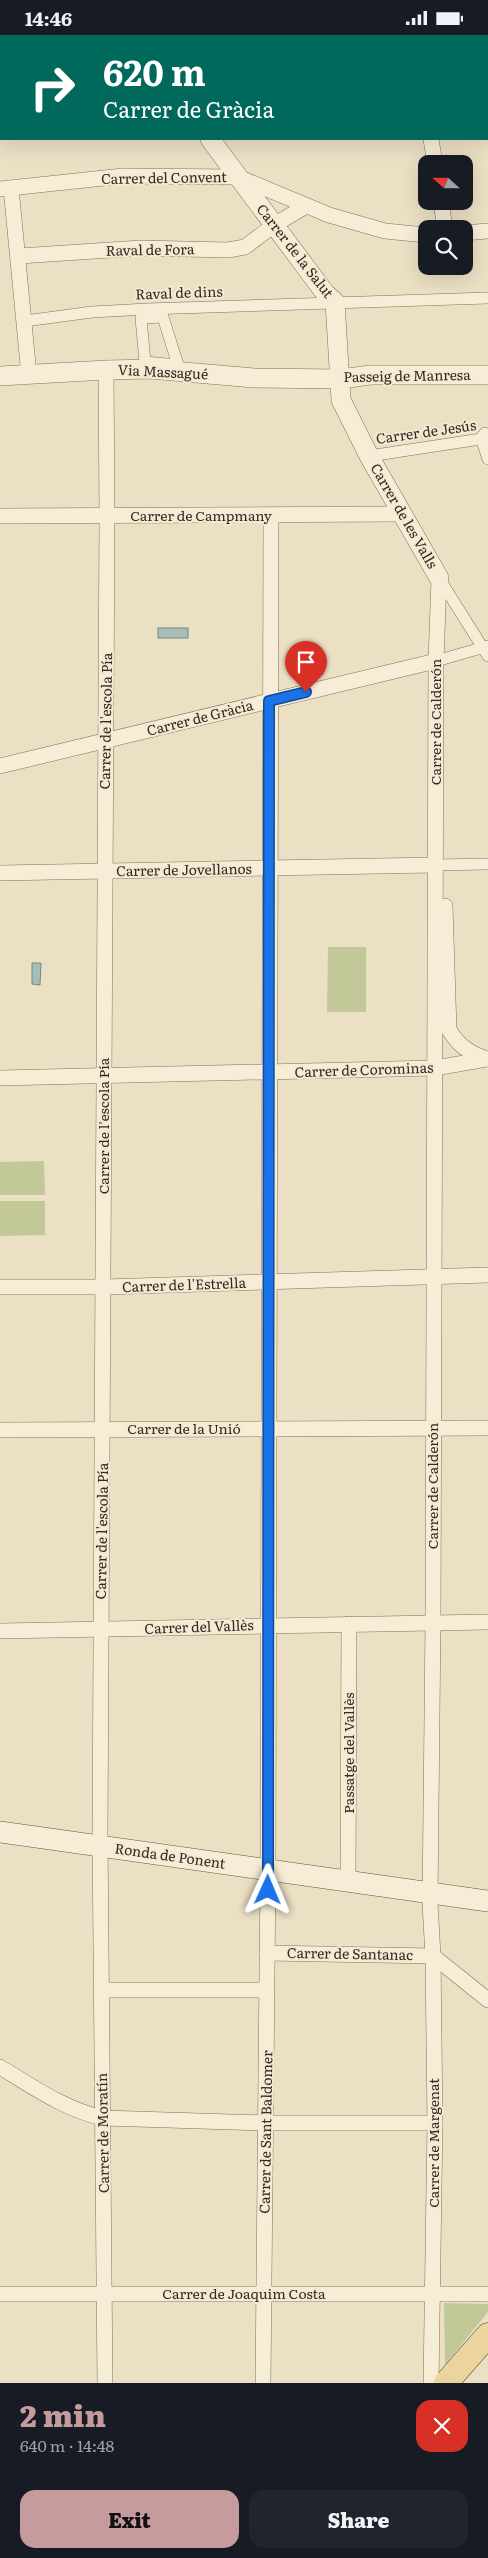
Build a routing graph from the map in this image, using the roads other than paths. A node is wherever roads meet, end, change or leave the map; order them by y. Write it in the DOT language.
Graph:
graph roads {
  1 [pos="211,140"];
  2 [pos="431,140"];
  3 [pos="434,155"];
  4 [pos="238,177"];
  5 [pos="6,189"];
  6 [pos="306,205"];
  7 [pos="274,225"];
  8 [pos="488,231"];
  9 [pos="473,232"];
  10 [pos="418,234"];
  11 [pos="19,256"];
  12 [pos="488,299"];
  13 [pos="335,302"];
  14 [pos="25,321"];
  15 [pos="145,362"];
  16 [pos="106,369"];
  17 [pos="28,375"];
  18 [pos="488,375"];
  19 [pos="0,376"];
  20 [pos="333,378"];
  21 [pos="485,436"];
  22 [pos="369,455"];
  23 [pos="488,459"];
  24 [pos="402,514"];
  25 [pos="107,515"];
  26 [pos="0,516"];
  27 [pos="271,516"];
  28 [pos="439,578"];
  29 [pos="486,650"];
  30 [pos="436,661"];
  31 [pos="269,701"];
  32 [pos="106,741"];
  33 [pos="0,766"];
  34 [pos="488,864"];
  35 [pos="435,865"];
  36 [pos="270,868"];
  37 [pos="104,871"];
  38 [pos="0,873"];
  39 [pos="449,1030"];
  40 [pos="488,1059"];
  41 [pos="435,1068"];
  42 [pos="270,1073"];
  43 [pos="104,1077"];
  44 [pos="0,1078"];
  45 [pos="488,1275"];
  46 [pos="433,1276"];
  47 [pos="268,1282"];
  48 [pos="0,1287"];
  49 [pos="104,1287"];
  50 [pos="434,1428"];
  51 [pos="488,1428"];
  52 [pos="269,1429"];
  53 [pos="0,1430"];
  54 [pos="103,1430"];
  55 [pos="488,1622"];
  56 [pos="433,1623"];
  57 [pos="349,1624"];
  58 [pos="268,1625"];
  59 [pos="101,1629"];
  60 [pos="0,1631"];
  61 [pos="0,1832"];
  62 [pos="0,1844"];
  63 [pos="100,1852"];
  64 [pos="268,1876"];
  65 [pos="348,1881"];
  66 [pos="100,1883"];
  67 [pos="430,1898"];
  68 [pos="488,1901"];
  69 [pos="488,1912"];
  70 [pos="267,1953"];
  71 [pos="433,1956"];
  72 [pos="102,1990"];
  73 [pos="267,1990"];
  74 [pos="488,2001"];
  75 [pos="0,2067"];
  76 [pos="103,2118"];
  77 [pos="267,2123"];
  78 [pos="435,2123"];
  79 [pos="105,2293"];
  80 [pos="488,2293"];
  81 [pos="0,2294"];
  82 [pos="432,2294"];
  83 [pos="264,2295"];
  84 [pos="488,2335"];
  85 [pos="105,2383"];
  86 [pos="263,2383"];
  87 [pos="431,2383"];
  88 [pos="446,2383"];
  1 -- 4 [label="street, Carrer de la Salut"];
  2 -- 3 [label="street"];
  4 -- 5 [label="street, Carrer del Convent"];
  4 -- 6 [label="street"];
  4 -- 7 [label="street, Carrer de la Salut"];
  5 -- 11 [label="street"];
  6 -- 7 [label="street, Raval de Fora"];
  6 -- 10 [label="street"];
  7 -- 11 [label="street, Raval de Fora"];
  7 -- 13 [label="street, Carrer de la Salut"];
  8 -- 9 [label="street"];
  11 -- 14 [label="street"];
  12 -- 13 [label="street, Raval de dins"];
  13 -- 14 [label="street, Raval de dins"];
  13 -- 20 [label="street, Carrer de la Salut"];
  14 -- 17 [label="street"];
  15 -- 15 [label="street"];
  16 -- 17 [label="street, Via Massagué"];
  16 -- 20 [label="street, Via Massagué"];
  16 -- 25 [label="street, Carrer de l'escola Pía"];
  17 -- 19 [label="street, Via Massagué"];
  18 -- 20 [label="street, Passeig de Manresa"];
  20 -- 22 [label="street, Carrer de les Valls"];
  21 -- 22 [label="street, Carrer de Jesús"];
  21 -- 23 [label="street"];
  22 -- 24 [label="street, Carrer de les Valls"];
  24 -- 27 [label="street, Carrer de Campmany"];
  24 -- 28 [label="street, Carrer de les Valls"];
  25 -- 26 [label="street, Carrer de Campmany"];
  25 -- 27 [label="street, Carrer de Campmany"];
  25 -- 32 [label="street, Carrer de l'escola Pía"];
  27 -- 31 [label="street, Carrer de Sant Baldomer"];
  28 -- 29 [label="street, Carrer de les Valls"];
  28 -- 30 [label="street, Carrer de Calderón"];
  29 -- 30 [label="street, Carrer de Gràcia"];
  30 -- 31 [label="street, Carrer de Gràcia"];
  30 -- 35 [label="street, Carrer de Calderón"];
  31 -- 32 [label="street, Carrer de Gràcia"];
  31 -- 36 [label="street, Carrer de Sant Baldomer"];
  32 -- 33 [label="street, Carrer de Gràcia"];
  32 -- 37 [label="street, Carrer de l'escola Pía"];
  34 -- 35 [label="street, Carrer de Jovellanos"];
  35 -- 36 [label="street, Carrer de Jovellanos"];
  35 -- 39 [label="street, Carrer de Calderón"];
  35 -- 41 [label="street, Carrer de Calderón"];
  36 -- 37 [label="street, Carrer de Jovellanos"];
  36 -- 42 [label="street, Carrer de Sant Baldomer"];
  37 -- 38 [label="street, Carrer de Jovellanos"];
  37 -- 43 [label="street, Carrer de l'escola Pía"];
  39 -- 40 [label="street"];
  39 -- 41 [label="street, Carrer de Calderón"];
  40 -- 41 [label="street, Carrer de Corominas"];
  41 -- 42 [label="street, Carrer de Corominas"];
  41 -- 46 [label="street, Carrer de Calderón"];
  42 -- 43 [label="street, Carrer de Corominas"];
  42 -- 47 [label="street, Carrer de Sant Baldomer"];
  43 -- 44 [label="street, Carrer de Corominas"];
  43 -- 49 [label="street, Carrer de l'escola Pía"];
  45 -- 46 [label="street, Carrer de l'Estrella"];
  46 -- 47 [label="street, Carrer de l'Estrella"];
  46 -- 50 [label="street, Carrer de Calderón"];
  47 -- 49 [label="street, Carrer de l'Estrella"];
  47 -- 52 [label="street, Carrer de Sant Baldomer"];
  48 -- 49 [label="street, Carrer de l'Estrella"];
  49 -- 54 [label="street, Carrer de l'escola Pía"];
  50 -- 51 [label="street, Carrer de la Unió"];
  50 -- 52 [label="street, Carrer de la Unió"];
  50 -- 56 [label="street, Carrer de Calderón"];
  52 -- 54 [label="street, Carrer de la Unió"];
  52 -- 58 [label="street, Carrer de Sant Baldomer"];
  53 -- 54 [label="street, Carrer de la Unió"];
  54 -- 59 [label="street, Carrer de l'escola Pía"];
  55 -- 56 [label="street, Carrer del Vallès"];
  56 -- 57 [label="street, Carrer del Vallès"];
  56 -- 67 [label="street, Carrer de Calderón"];
  57 -- 58 [label="street, Carrer del Vallès"];
  57 -- 65 [label="street, Passatge del Vallès"];
  58 -- 59 [label="street, Carrer del Vallès"];
  58 -- 64 [label="street, Carrer de Sant Baldomer"];
  59 -- 60 [label="street, Carrer del Vallès"];
  59 -- 63 [label="street, Carrer de l'escola Pía"];
  61 -- 63 [label="main road, Ronda de Ponent"];
  62 -- 63 [label="main road, Ronda de Ponent"];
  63 -- 64 [label="main road, Ronda de Ponent"];
  63 -- 66 [label="street, Carrer de l'escola Pía"];
  64 -- 65 [label="main road, Ronda de Ponent"];
  64 -- 67 [label="main road, Ronda de Ponent"];
  64 -- 70 [label="street, Carrer de Sant Baldomer"];
  65 -- 67 [label="main road, Ronda de Ponent"];
  66 -- 72 [label="street, Carrer de Moratín"];
  67 -- 68 [label="main road, Ronda de Ponent"];
  67 -- 69 [label="main road, Ronda de Ponent"];
  67 -- 71 [label="street, Carrer de Margenat"];
  70 -- 71 [label="street, Carrer de Santanac"];
  70 -- 73 [label="street, Carrer de Sant Baldomer"];
  71 -- 74 [label="street"];
  71 -- 78 [label="street, Carrer de Margenat"];
  72 -- 73 [label="street"];
  72 -- 76 [label="street, Carrer de Moratín"];
  73 -- 77 [label="street, Carrer de Sant Baldomer"];
  75 -- 76 [label="street"];
  76 -- 77 [label="street"];
  76 -- 79 [label="street, Carrer de Moratín"];
  77 -- 78 [label="street"];
  77 -- 83 [label="street, Carrer de Sant Baldomer"];
  78 -- 82 [label="street, Carrer de Margenat"];
  79 -- 81 [label="street, Carrer de Joaquim Costa"];
  79 -- 83 [label="street, Carrer de Joaquim Costa"];
  79 -- 85 [label="street, Carrer de Moratín"];
  80 -- 82 [label="street, Carrer de Joaquim Costa"];
  82 -- 83 [label="street, Carrer de Joaquim Costa"];
  82 -- 87 [label="street, Carrer de Margenat"];
  83 -- 86 [label="street, Carrer de Sant Baldomer"];
  84 -- 88 [label="main road"];
}
